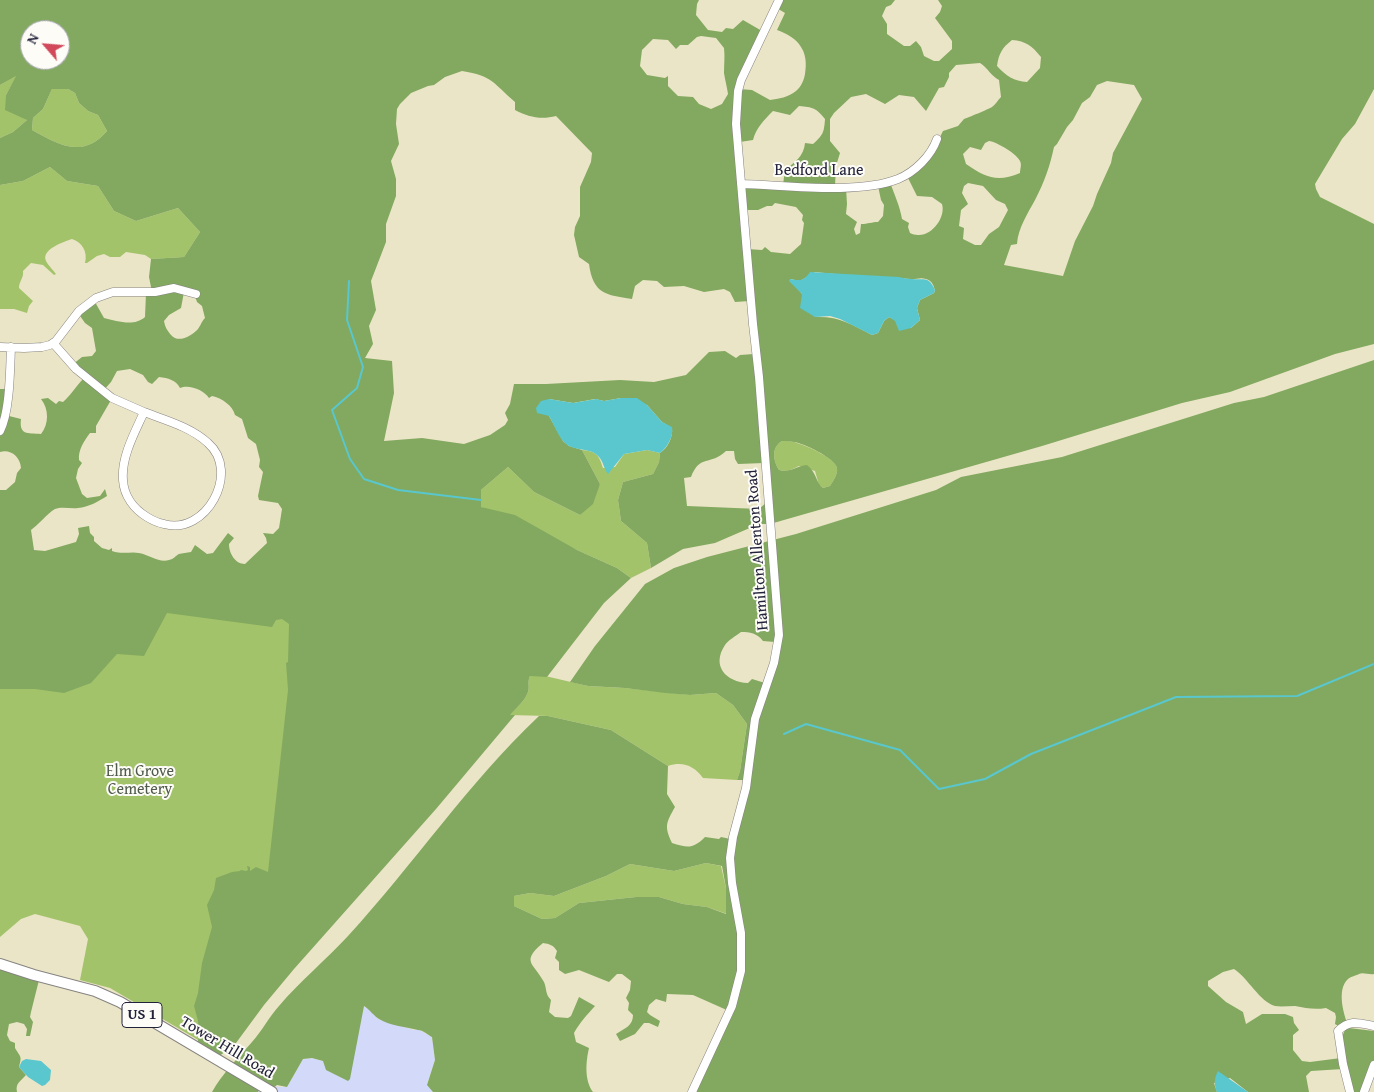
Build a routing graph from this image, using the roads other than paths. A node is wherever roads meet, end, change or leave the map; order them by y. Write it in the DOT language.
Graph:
graph roads {
  1 [pos="779,0"];
  2 [pos="938,139"];
  3 [pos="741,184"];
  4 [pos="196,294"];
  5 [pos="53,343"];
  6 [pos="0,346"];
  7 [pos="11,347"];
  8 [pos="144,412"];
  9 [pos="0,431"];
  10 [pos="0,964"];
  11 [pos="1374,1026"];
  12 [pos="1374,1065"];
  13 [pos="272,1092"];
  14 [pos="692,1092"];
  15 [pos="1350,1092"];
  16 [pos="1364,1092"];
  1 -- 3 [label="street, Hamilton Allenton Road"];
  2 -- 3 [label="street, Bedford Lane"];
  3 -- 14 [label="street, Hamilton Allenton Road"];
  4 -- 5 [label="street"];
  5 -- 7 [label="street"];
  5 -- 8 [label="street"];
  6 -- 7 [label="street"];
  7 -- 9 [label="street"];
  8 -- 8 [label="street"];
  10 -- 13 [label="main road, Tower Hill Road / US 1"];
  11 -- 15 [label="street"];
  12 -- 16 [label="street"];
}
